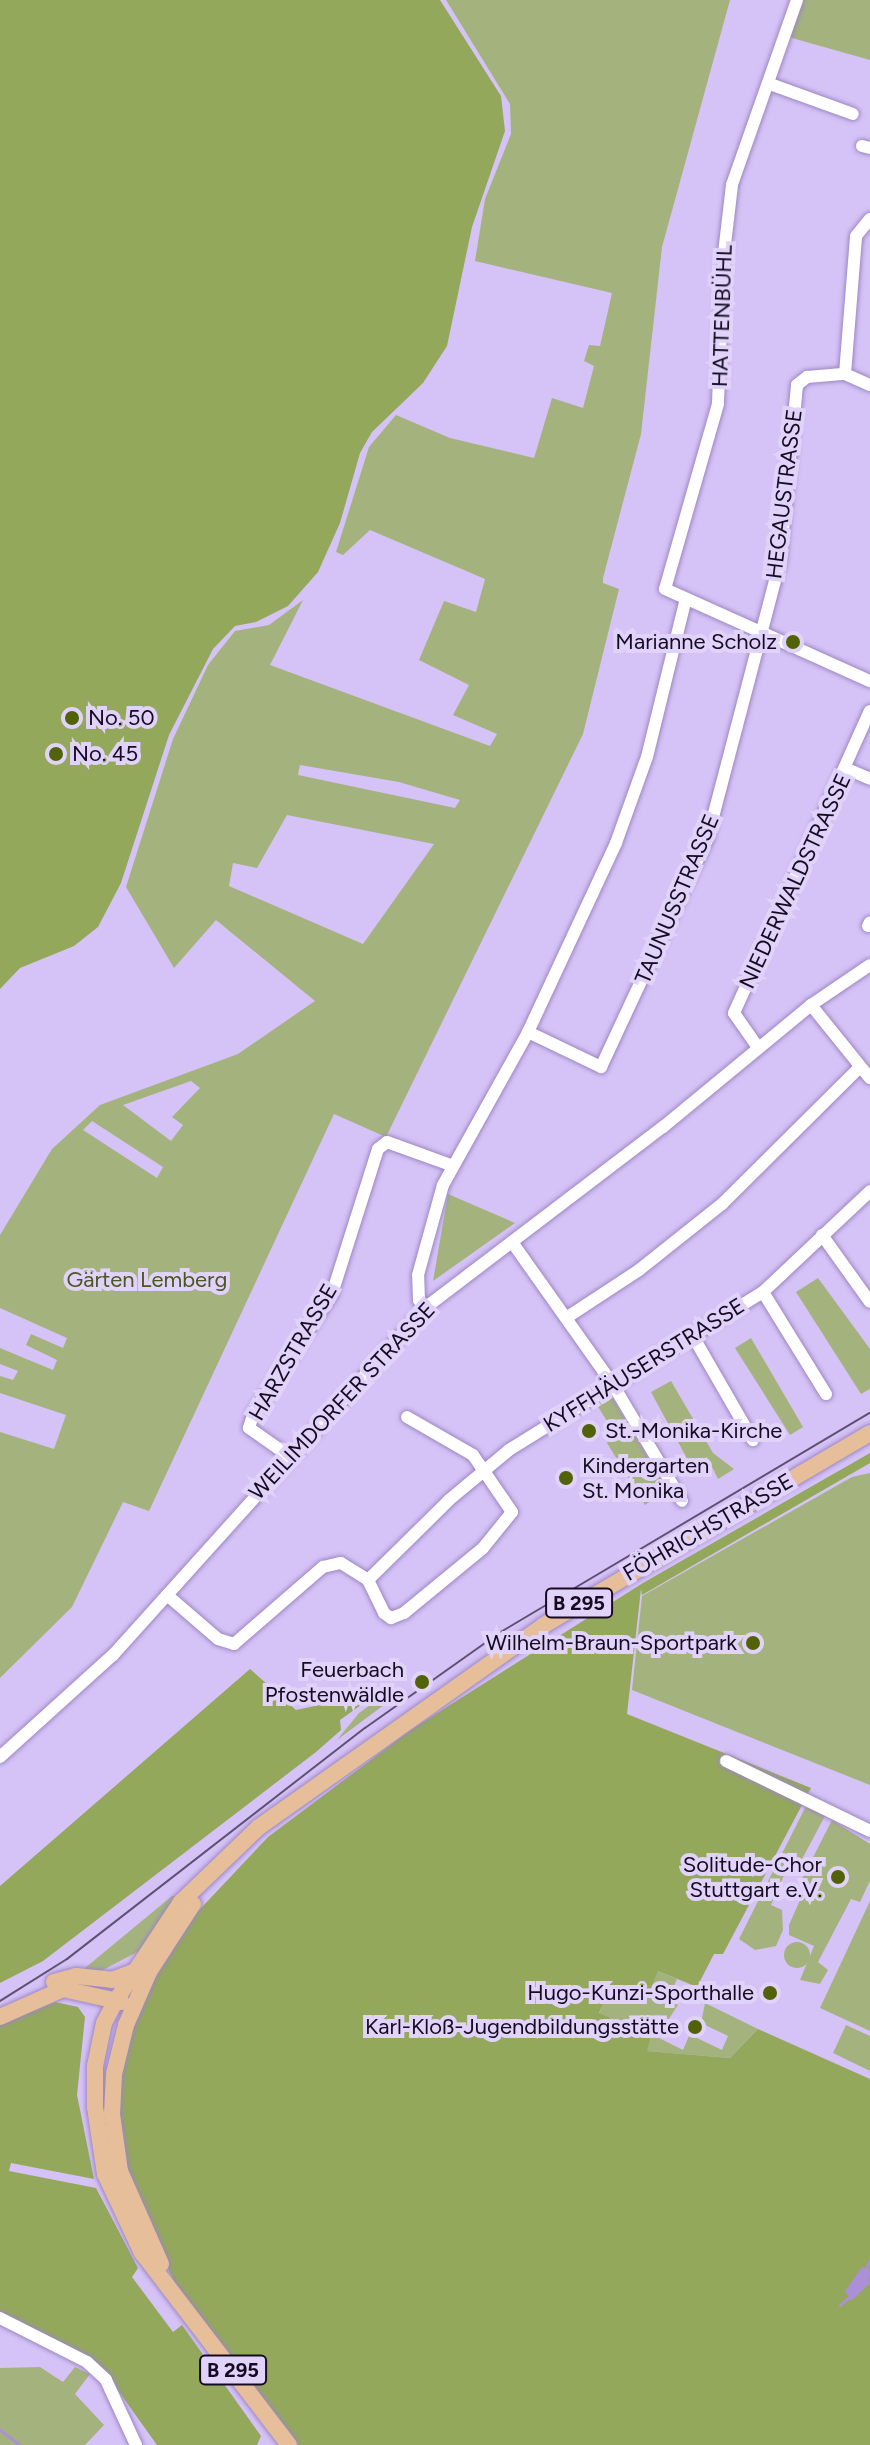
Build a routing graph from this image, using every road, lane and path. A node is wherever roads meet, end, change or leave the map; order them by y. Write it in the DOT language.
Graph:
graph roads {
  1 [pos="797,0"];
  2 [pos="770,84"];
  3 [pos="853,114"];
  4 [pos="870,219"];
  5 [pos="845,374"];
  6 [pos="870,385"];
  7 [pos="685,602"];
  8 [pos="761,633"];
  9 [pos="870,681"];
  10 [pos="870,711"];
  11 [pos="847,769"];
  12 [pos="870,779"];
  13 [pos="870,965"];
  14 [pos="811,1005"];
  15 [pos="528,1032"];
  16 [pos="757,1046"];
  17 [pos="859,1068"];
  18 [pos="870,1078"];
  19 [pos="451,1165"];
  20 [pos="870,1191"];
  21 [pos="822,1235"];
  22 [pos="512,1242"];
  23 [pos="763,1292"];
  24 [pos="870,1302"];
  25 [pos="425,1308"];
  26 [pos="566,1318"];
  27 [pos="694,1338"];
  28 [pos="612,1383"];
  29 [pos="826,1394"];
  30 [pos="407,1417"];
  31 [pos="870,1433"];
  32 [pos="753,1440"];
  33 [pos="289,1456"];
  34 [pos="485,1470"];
  35 [pos="682,1501"];
  36 [pos="368,1580"];
  37 [pos="167,1595"];
  38 [pos="0,1757"];
  39 [pos="726,1761"];
  40 [pos="294,1805"];
  41 [pos="870,1831"];
  42 [pos="133,1972"];
  43 [pos="102,1981"];
  44 [pos="80,1989"];
  45 [pos="140,1992"];
  46 [pos="117,2001"];
  47 [pos="0,2010"];
  48 [pos="0,2017"];
  49 [pos="126,2025"];
  50 [pos="102,2031"];
  51 [pos="177,2296"];
  52 [pos="0,2318"];
  53 [pos="136,2445"];
  54 [pos="289,2445"];
  1 -- 2 [label="street, HATTENBÜHL"];
  2 -- 3 [label="street"];
  2 -- 7 [label="street, HATTENBÜHL"];
  4 -- 5 [label="street"];
  5 -- 6 [label="street, HEGAUSTRASSE"];
  5 -- 8 [label="street, HEGAUSTRASSE"];
  7 -- 8 [label="street"];
  7 -- 15 [label="street"];
  8 -- 9 [label="street"];
  8 -- 15 [label="street, TAUNUSSTRASSE"];
  10 -- 11 [label="street, NIEDERWALDSTRASSE"];
  11 -- 12 [label="street"];
  11 -- 16 [label="street, NIEDERWALDSTRASSE"];
  13 -- 14 [label="street, WEILIMDORFER STRASSE"];
  14 -- 16 [label="street, WEILIMDORFER STRASSE"];
  14 -- 17 [label="street"];
  15 -- 19 [label="street"];
  16 -- 22 [label="street, WEILIMDORFER STRASSE"];
  17 -- 18 [label="street"];
  17 -- 26 [label="street"];
  19 -- 25 [label="street"];
  19 -- 33 [label="street, HARZSTRASSE"];
  20 -- 21 [label="street, KYFFHÄUSERSTRASSE"];
  21 -- 23 [label="street, KYFFHÄUSERSTRASSE"];
  21 -- 24 [label="street"];
  22 -- 25 [label="street, WEILIMDORFER STRASSE"];
  22 -- 26 [label="street"];
  23 -- 27 [label="street, KYFFHÄUSERSTRASSE"];
  23 -- 29 [label="street"];
  25 -- 33 [label="street, WEILIMDORFER STRASSE"];
  26 -- 28 [label="street"];
  27 -- 28 [label="street, KYFFHÄUSERSTRASSE"];
  27 -- 32 [label="street"];
  28 -- 34 [label="street, KYFFHÄUSERSTRASSE"];
  28 -- 35 [label="street"];
  30 -- 34 [label="street"];
  31 -- 40 [label="main road, FÖHRICHSTRASSE / B 295"];
  33 -- 37 [label="street, WEILIMDORFER STRASSE"];
  34 -- 36 [label="street, KYFFHÄUSERSTRASSE"];
  34 -- 36 [label="street"];
  36 -- 37 [label="street"];
  37 -- 38 [label="street, WEILIMDORFER STRASSE"];
  39 -- 41 [label="street"];
  40 -- 42 [label="main road, B 295"];
  40 -- 45 [label="main road, B 295"];
  42 -- 43 [label="main road"];
  42 -- 46 [label="main road, B 295"];
  43 -- 46 [label="main road"];
  43 -- 47 [label="main road"];
  44 -- 46 [label="main road"];
  44 -- 48 [label="main road"];
  44 -- 50 [label="main road"];
  45 -- 46 [label="main road"];
  45 -- 49 [label="main road, B 295"];
  46 -- 49 [label="main road"];
  46 -- 50 [label="main road, B 295"];
  49 -- 51 [label="main road, B 295"];
  50 -- 51 [label="main road, B 295"];
  51 -- 54 [label="main road, B 295"];
  52 -- 53 [label="street"];
}
